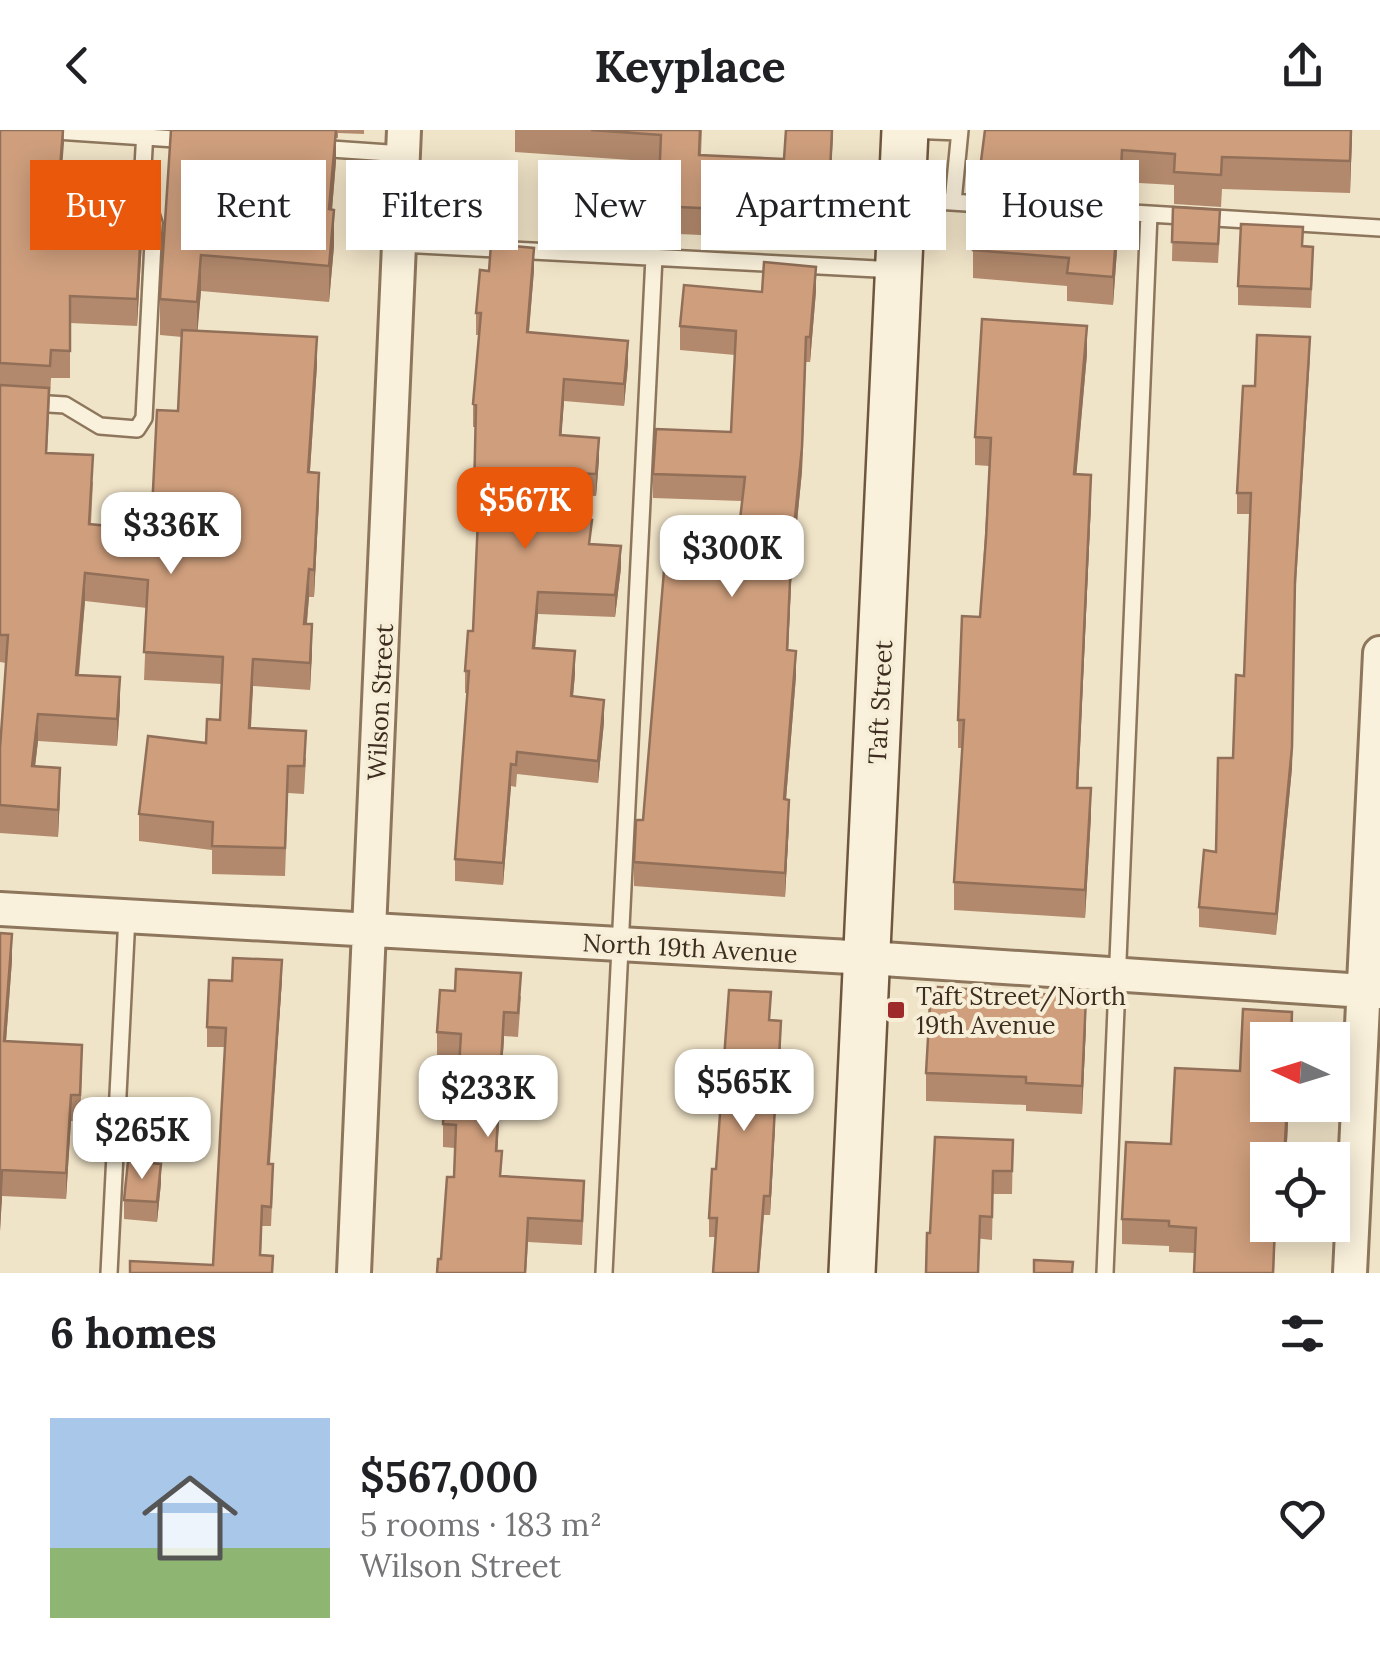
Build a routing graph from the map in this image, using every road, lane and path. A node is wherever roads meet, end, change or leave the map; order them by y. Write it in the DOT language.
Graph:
graph roads {
  1 [pos="41,130"];
  2 [pos="905,130"];
  3 [pos="960,131"];
  4 [pos="145,134"];
  5 [pos="214,142"];
  6 [pos="404,142"];
  7 [pos="306,148"];
  8 [pos="904,160"];
  9 [pos="946,202"];
  10 [pos="954,202"];
  11 [pos="966,203"];
  12 [pos="1139,213"];
  13 [pos="1149,214"];
  14 [pos="1380,228"];
  15 [pos="400,250"];
  16 [pos="517,250"];
  17 [pos="901,250"];
  18 [pos="654,257"];
  19 [pos="900,270"];
  20 [pos="0,401"];
  21 [pos="1380,653"];
  22 [pos="0,909"];
  23 [pos="127,916"];
  24 [pos="370,930"];
  25 [pos="620,944"];
  26 [pos="868,958"];
  27 [pos="1118,975"];
  28 [pos="1372,992"];
  29 [pos="110,1273"];
  30 [pos="354,1273"];
  31 [pos="604,1273"];
  32 [pos="852,1273"];
  33 [pos="1105,1273"];
  34 [pos="1350,1273"];
  1 -- 4 [label="lane"];
  2 -- 3 [label="lane"];
  2 -- 8 [label="street, Taft Street"];
  3 -- 10 [label="lane"];
  4 -- 5 [label="lane"];
  4 -- 20 [label="lane"];
  6 -- 7 [label="lane"];
  9 -- 10 [label="lane"];
  10 -- 11 [label="lane"];
  12 -- 13 [label="lane"];
  13 -- 14 [label="lane"];
  13 -- 27 [label="lane"];
  15 -- 24 [label="street, Wilson Street"];
  16 -- 18 [label="lane"];
  17 -- 19 [label="street, Taft Street"];
  18 -- 19 [label="lane"];
  18 -- 25 [label="lane"];
  19 -- 26 [label="street, Taft Street"];
  21 -- 28 [label="street"];
  22 -- 23 [label="street, North 19th Avenue"];
  23 -- 24 [label="street, North 19th Avenue"];
  23 -- 29 [label="lane"];
  24 -- 25 [label="street, North 19th Avenue"];
  24 -- 30 [label="street, Wilson Street"];
  25 -- 26 [label="street, North 19th Avenue"];
  25 -- 31 [label="lane"];
  26 -- 27 [label="street, North 19th Avenue"];
  26 -- 32 [label="street, Taft Street"];
  27 -- 28 [label="street, North 19th Avenue"];
  27 -- 33 [label="lane"];
  28 -- 34 [label="street"];
}
